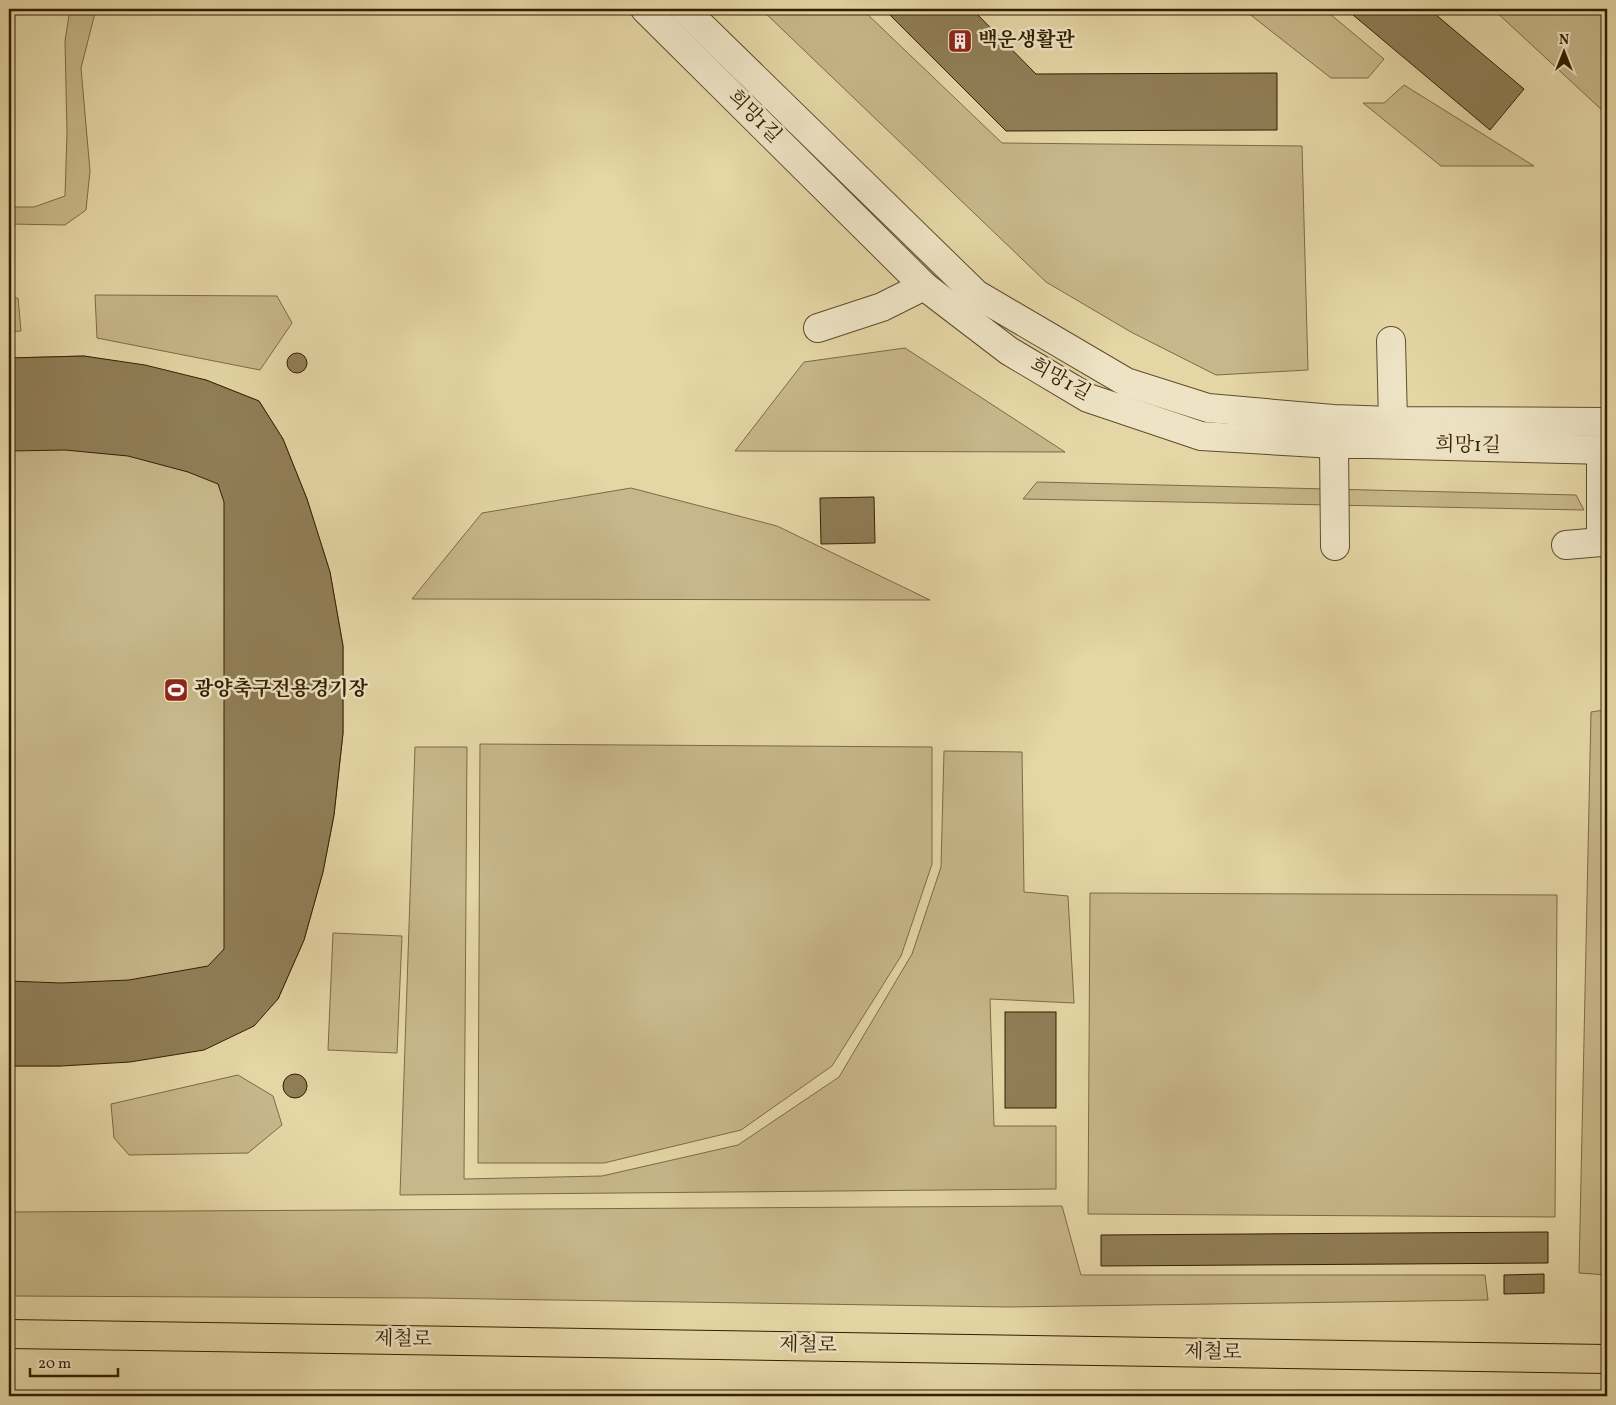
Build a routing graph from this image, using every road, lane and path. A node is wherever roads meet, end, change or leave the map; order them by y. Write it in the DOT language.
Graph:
graph roads {
  1 [pos="645,9"];
  2 [pos="684,9"];
  3 [pos="924,286"];
  4 [pos="818,328"];
  5 [pos="1391,341"];
  6 [pos="1393,421"];
  7 [pos="1607,422"];
  8 [pos="1334,444"];
  9 [pos="1604,450"];
  10 [pos="1566,545"];
  11 [pos="1335,546"];
  12 [pos="9,1334"];
  13 [pos="1607,1359"];
  1 -- 3 [label="street, 희망1길"];
  2 -- 6 [label="street, 희망1길"];
  3 -- 4 [label="street"];
  3 -- 8 [label="street, 희망1길"];
  5 -- 6 [label="street"];
  6 -- 7 [label="street, 희망1길"];
  8 -- 9 [label="street, 희망1길"];
  8 -- 11 [label="street"];
  9 -- 10 [label="street"];
  12 -- 13 [label="main road, 제철로"];
}
